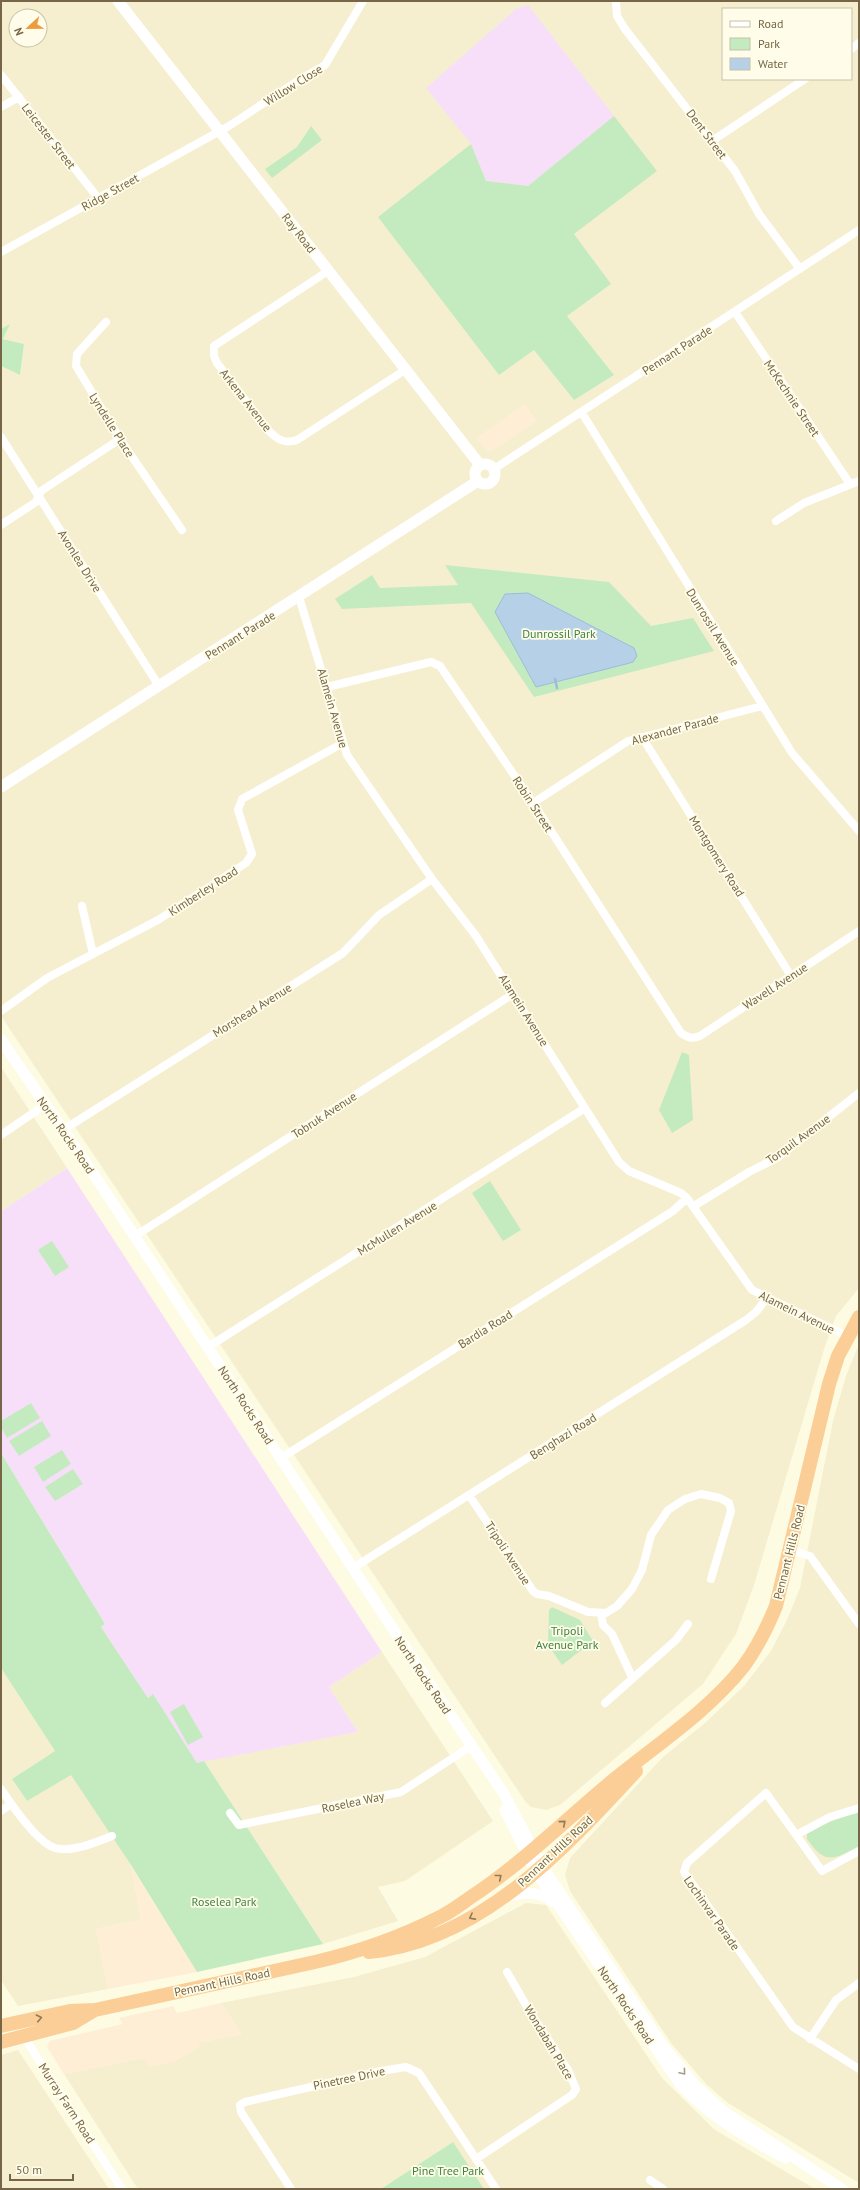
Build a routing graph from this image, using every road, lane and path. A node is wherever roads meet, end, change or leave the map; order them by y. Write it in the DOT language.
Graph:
graph roads {
  1 [pos="118,1"];
  2 [pos="363,1"];
  3 [pos="616,1"];
  4 [pos="1,75"];
  5 [pos="804,80"];
  6 [pos="18,97"];
  7 [pos="1,108"];
  8 [pos="219,131"];
  9 [pos="712,141"];
  10 [pos="98,198"];
  11 [pos="859,230"];
  12 [pos="1,252"];
  13 [pos="800,269"];
  14 [pos="328,270"];
  15 [pos="735,312"];
  16 [pos="106,322"];
  17 [pos="405,370"];
  18 [pos="582,412"];
  19 [pos="1,436"];
  20 [pos="120,439"];
  21 [pos="480,465"];
  22 [pos="494,469"];
  23 [pos="478,481"];
  24 [pos="859,481"];
  25 [pos="850,484"];
  26 [pos="38,496"];
  27 [pos="776,521"];
  28 [pos="1,525"];
  29 [pos="182,530"];
  30 [pos="299,597"];
  31 [pos="159,686"];
  32 [pos="327,687"];
  33 [pos="762,706"];
  34 [pos="642,737"];
  35 [pos="343,743"];
  36 [pos="1,787"];
  37 [pos="533,803"];
  38 [pos="859,831"];
  39 [pos="432,879"];
  40 [pos="82,906"];
  41 [pos="859,931"];
  42 [pos="93,954"];
  43 [pos="791,976"];
  44 [pos="513,994"];
  45 [pos="1,1011"];
  46 [pos="691,1038"];
  47 [pos="1,1040"];
  48 [pos="859,1092"];
  49 [pos="45,1105"];
  50 [pos="585,1108"];
  51 [pos="63,1130"];
  52 [pos="1,1135"];
  53 [pos="687,1198"];
  54 [pos="694,1206"];
  55 [pos="134,1236"];
  56 [pos="767,1298"];
  57 [pos="859,1317"];
  58 [pos="847,1336"];
  59 [pos="208,1347"];
  60 [pos="281,1458"];
  61 [pos="469,1495"];
  62 [pos="790,1550"];
  63 [pos="353,1568"];
  64 [pos="711,1579"];
  65 [pos="601,1614"];
  66 [pos="688,1624"];
  67 [pos="859,1624"];
  68 [pos="632,1677"];
  69 [pos="605,1703"];
  70 [pos="471,1746"];
  71 [pos="654,1750"];
  72 [pos="1,1789"];
  73 [pos="11,1804"];
  74 [pos="859,1808"];
  75 [pos="1,1811"];
  76 [pos="230,1813"];
  77 [pos="796,1835"];
  78 [pos="112,1836"];
  79 [pos="859,1851"];
  80 [pos="530,1852"];
  81 [pos="539,1869"];
  82 [pos="505,1896"];
  83 [pos="559,1906"];
  84 [pos="349,1954"];
  85 [pos="507,1972"];
  86 [pos="859,1983"];
  87 [pos="95,2010"];
  88 [pos="1,2026"];
  89 [pos="1,2030"];
  90 [pos="24,2037"];
  91 [pos="810,2039"];
  92 [pos="1,2042"];
  93 [pos="859,2069"];
  94 [pos="476,2159"];
  95 [pos="650,2180"];
  96 [pos="827,2180"];
  97 [pos="122,2189"];
  98 [pos="291,2189"];
  99 [pos="496,2189"];
  100 [pos="663,2189"];
  101 [pos="842,2189"];
  1 -- 8 [label="street, Ray Road"];
  2 -- 8 [label="street, Willow Close"];
  3 -- 9 [label="street, Dent Street"];
  4 -- 6 [label="street, Leicester Street"];
  5 -- 9 [label="street"];
  6 -- 7 [label="street"];
  6 -- 10 [label="street, Leicester Street"];
  8 -- 10 [label="street, Ridge Street"];
  8 -- 14 [label="street, Ray Road"];
  9 -- 13 [label="street, Dent Street"];
  10 -- 12 [label="street, Ridge Street"];
  11 -- 13 [label="street, Pennant Parade"];
  13 -- 15 [label="street, Pennant Parade"];
  14 -- 17 [label="street, Ray Road"];
  14 -- 17 [label="street, Arkena Avenue"];
  15 -- 18 [label="street, Pennant Parade"];
  15 -- 25 [label="street, McKechnie Street"];
  16 -- 20 [label="street, Lyndelle Place"];
  17 -- 21 [label="street, Ray Road"];
  18 -- 22 [label="street, Pennant Parade"];
  18 -- 33 [label="street, Dunrossil Avenue"];
  19 -- 26 [label="street, Avonlea Drive"];
  20 -- 26 [label="street"];
  20 -- 29 [label="street, Lyndelle Place"];
  21 -- 22 [label="street"];
  21 -- 23 [label="street"];
  22 -- 23 [label="street"];
  23 -- 30 [label="street, Pennant Parade"];
  24 -- 25 [label="street"];
  25 -- 27 [label="street"];
  26 -- 28 [label="street"];
  26 -- 31 [label="street, Avonlea Drive"];
  30 -- 31 [label="street, Pennant Parade"];
  30 -- 32 [label="street, Alamein Avenue"];
  31 -- 36 [label="street, Pennant Parade"];
  32 -- 35 [label="street, Alamein Avenue"];
  32 -- 37 [label="street, Robin Street"];
  33 -- 34 [label="street, Alexander Parade"];
  33 -- 38 [label="street, Dunrossil Avenue"];
  34 -- 37 [label="street, Alexander Parade"];
  34 -- 43 [label="street, Montgomery Road"];
  35 -- 39 [label="street, Alamein Avenue"];
  35 -- 42 [label="street, Kimberley Road"];
  37 -- 46 [label="street, Robin Street"];
  39 -- 44 [label="street, Alamein Avenue"];
  39 -- 51 [label="street, Morshead Avenue"];
  40 -- 42 [label="street"];
  41 -- 43 [label="street, Wavell Avenue"];
  42 -- 45 [label="street, Kimberley Road"];
  43 -- 46 [label="street, Wavell Avenue"];
  44 -- 50 [label="street, Alamein Avenue"];
  44 -- 55 [label="street, Tobruk Avenue"];
  47 -- 49 [label="street, North Rocks Road"];
  48 -- 54 [label="street, Torquil Avenue"];
  49 -- 51 [label="street, North Rocks Road"];
  49 -- 52 [label="street"];
  50 -- 53 [label="street, Alamein Avenue"];
  50 -- 59 [label="street, McMullen Avenue"];
  51 -- 55 [label="street, North Rocks Road"];
  53 -- 54 [label="street, Alamein Avenue"];
  53 -- 60 [label="street, Bardia Road"];
  54 -- 56 [label="street, Alamein Avenue"];
  55 -- 59 [label="street, North Rocks Road"];
  56 -- 58 [label="street, Alamein Avenue"];
  56 -- 61 [label="street, Benghazi Road"];
  57 -- 58 [label="highway, Pennant Hills Road"];
  58 -- 62 [label="highway, Pennant Hills Road"];
  59 -- 60 [label="street, North Rocks Road"];
  60 -- 63 [label="street, North Rocks Road"];
  61 -- 63 [label="street, Benghazi Road"];
  61 -- 65 [label="street, Tripoli Avenue"];
  62 -- 67 [label="street"];
  62 -- 71 [label="highway, Pennant Hills Road"];
  63 -- 70 [label="street, North Rocks Road"];
  64 -- 65 [label="street"];
  65 -- 68 [label="street"];
  66 -- 68 [label="street"];
  68 -- 69 [label="street"];
  70 -- 76 [label="street, Roselea Way"];
  70 -- 80 [label="street, North Rocks Road"];
  80 -- 71 [label="highway, Pennant Hills Road, one-way"];
  71 -- 81 [label="highway, Pennant Hills Road"];
  72 -- 73 [label="street"];
  73 -- 75 [label="street"];
  73 -- 78 [label="street"];
  74 -- 77 [label="street"];
  77 -- 79 [label="street, Lochinvar Parade"];
  77 -- 91 [label="street, Lochinvar Parade"];
  80 -- 81 [label="street, North Rocks Road"];
  84 -- 80 [label="highway, Pennant Hills Road, one-way"];
  81 -- 82 [label="highway, Pennant Hills Road"];
  81 -- 83 [label="street, North Rocks Road"];
  81 -- 96 [label="street, North Rocks Road, one-way"];
  82 -- 83 [label="street"];
  82 -- 84 [label="highway, Pennant Hills Road, one-way"];
  83 -- 96 [label="street, North Rocks Road"];
  84 -- 87 [label="highway, Pennant Hills Road"];
  85 -- 94 [label="street, Wondabah Place"];
  86 -- 91 [label="street"];
  88 -- 87 [label="highway, Pennant Hills Road, one-way"];
  87 -- 90 [label="highway, Pennant Hills Road"];
  89 -- 90 [label="highway"];
  90 -- 92 [label="highway, Pennant Hills Road"];
  90 -- 97 [label="street, Murray Farm Road"];
  91 -- 93 [label="street, Lochinvar Parade"];
  94 -- 98 [label="street, Pinetree Drive"];
  94 -- 99 [label="street, Pinetree Drive"];
  95 -- 100 [label="street"];
  96 -- 101 [label="street, North Rocks Road"];
}
